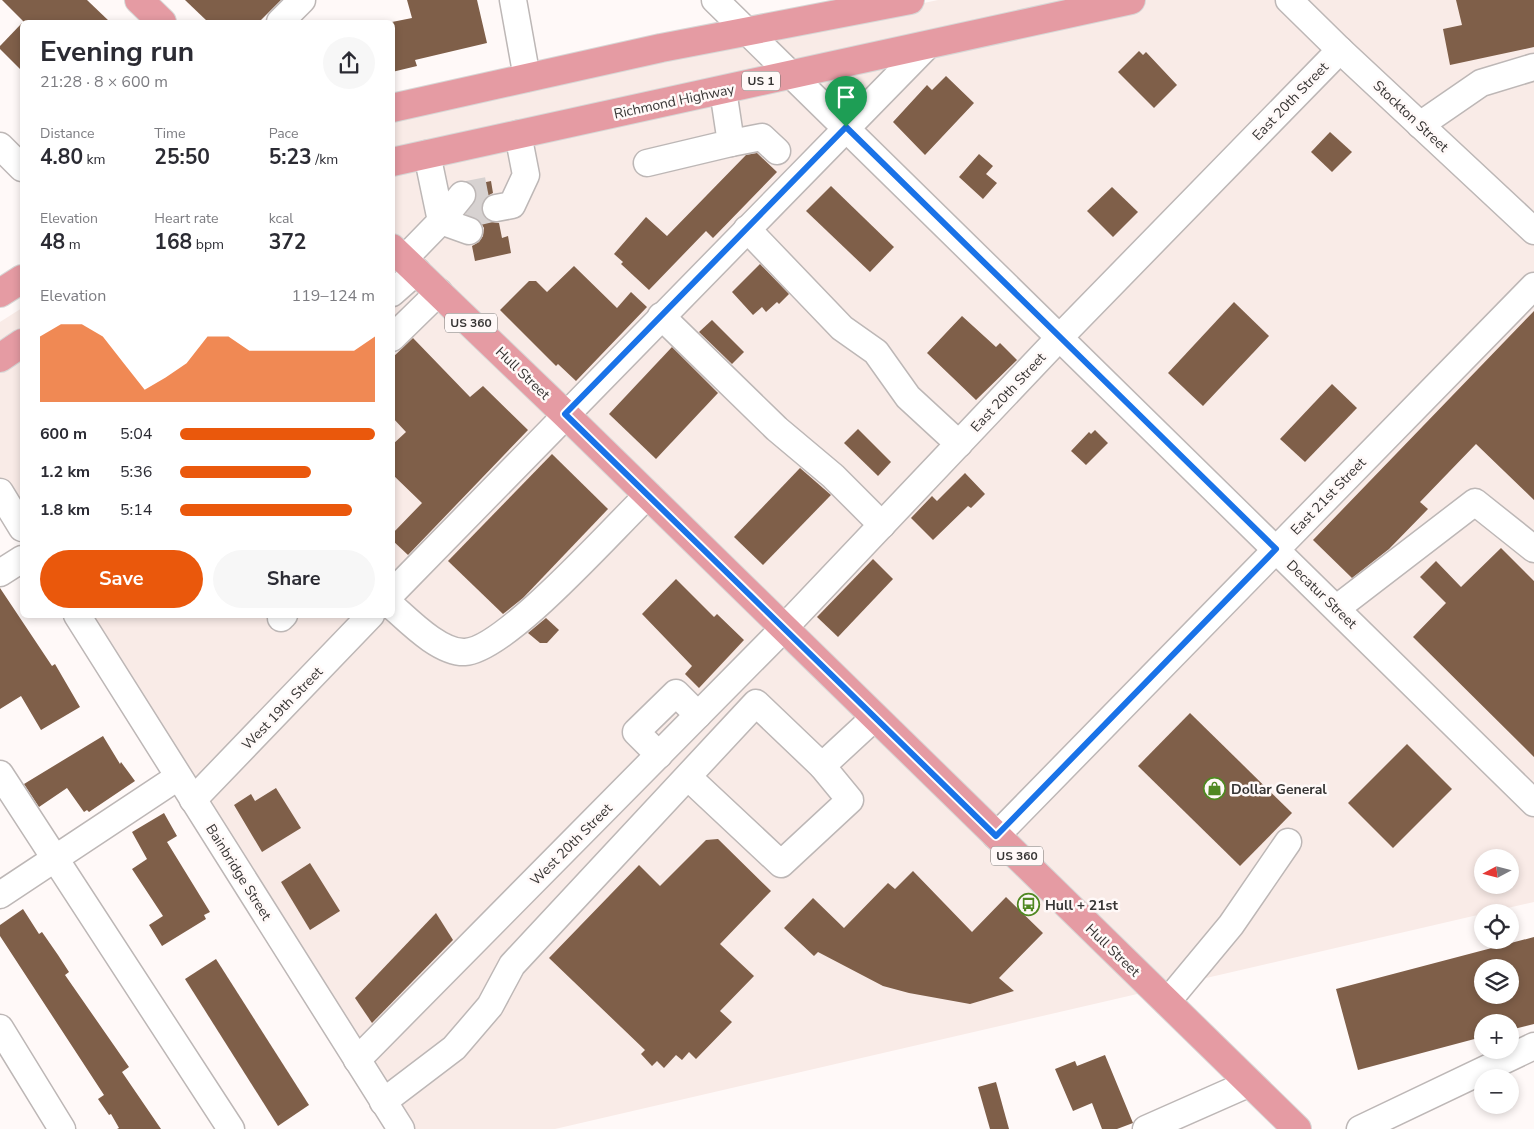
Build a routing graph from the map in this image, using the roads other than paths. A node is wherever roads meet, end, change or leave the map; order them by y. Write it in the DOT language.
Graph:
graph roads {
  1 [pos="139,0"];
  2 [pos="302,0"];
  3 [pos="513,0"];
  4 [pos="715,0"];
  5 [pos="910,0"];
  6 [pos="1131,0"];
  7 [pos="1289,0"];
  8 [pos="160,20"];
  9 [pos="282,20"];
  10 [pos="746,31"];
  11 [pos="927,46"];
  12 [pos="1340,50"];
  13 [pos="1534,67"];
  14 [pos="791,75"];
  15 [pos="527,78"];
  16 [pos="723,90"];
  17 [pos="395,107"];
  18 [pos="1420,125"];
  19 [pos="846,127"];
  20 [pos="518,134"];
  21 [pos="731,143"];
  22 [pos="0,146"];
  23 [pos="778,151"];
  24 [pos="427,154"];
  25 [pos="395,161"];
  26 [pos="647,163"];
  27 [pos="20,166"];
  28 [pos="500,207"];
  29 [pos="747,229"];
  30 [pos="1534,231"];
  31 [pos="404,259"];
  32 [pos="20,280"];
  33 [pos="395,284"];
  34 [pos="1534,286"];
  35 [pos="439,292"];
  36 [pos="0,293"];
  37 [pos="661,316"];
  38 [pos="395,335"];
  39 [pos="1060,337"];
  40 [pos="20,345"];
  41 [pos="0,358"];
  42 [pos="565,414"];
  43 [pos="959,444"];
  44 [pos="0,492"];
  45 [pos="648,495"];
  46 [pos="20,525"];
  47 [pos="882,525"];
  48 [pos="1276,549"];
  49 [pos="1534,549"];
  50 [pos="20,560"];
  51 [pos="0,573"];
  52 [pos="395,590"];
  53 [pos="1337,608"];
  54 [pos="395,609"];
  55 [pos="79,618"];
  56 [pos="368,618"];
  57 [pos="784,628"];
  58 [pos="875,717"];
  59 [pos="822,766"];
  60 [pos="0,774"];
  61 [pos="178,777"];
  62 [pos="688,777"];
  63 [pos="193,800"];
  64 [pos="1534,803"];
  65 [pos="996,836"];
  66 [pos="1288,842"];
  67 [pos="54,859"];
  68 [pos="0,894"];
  69 [pos="479,937"];
  70 [pos="512,965"];
  71 [pos="1167,1002"];
  72 [pos="0,1028"];
  73 [pos="1534,1046"];
  74 [pos="357,1060"];
  75 [pos="1250,1083"];
  76 [pos="383,1102"];
  77 [pos="62,1129"];
  78 [pos="231,1129"];
  79 [pos="401,1129"];
  80 [pos="1146,1129"];
  81 [pos="1297,1129"];
  82 [pos="1360,1129"];
  1 -- 8 [label="main road"];
  2 -- 9 [label="street"];
  3 -- 15 [label="street"];
  4 -- 10 [label="street, Decatur Street"];
  5 -- 10 [label="main road"];
  6 -- 11 [label="main road, Richmond Highway / US 1"];
  7 -- 12 [label="street, Stockton Street"];
  10 -- 14 [label="street, Decatur Street"];
  10 -- 15 [label="main road"];
  11 -- 14 [label="main road, Richmond Highway / US 1"];
  11 -- 19 [label="street"];
  12 -- 18 [label="street, Stockton Street"];
  12 -- 39 [label="street, East 20th Street"];
  13 -- 18 [label="street"];
  14 -- 16 [label="main road, Richmond Highway / US 1"];
  14 -- 19 [label="street, Decatur Street"];
  15 -- 17 [label="main road"];
  16 -- 20 [label="main road, Richmond Highway / US 1"];
  16 -- 21 [label="street"];
  18 -- 30 [label="street, Stockton Street"];
  19 -- 29 [label="street"];
  19 -- 39 [label="street, Decatur Street"];
  20 -- 24 [label="main road, Richmond Highway / US 1"];
  20 -- 28 [label="street"];
  21 -- 23 [label="street"];
  21 -- 26 [label="street"];
  22 -- 27 [label="street"];
  24 -- 25 [label="main road, Richmond Highway / US 1"];
  24 -- 31 [label="street"];
  29 -- 37 [label="street"];
  29 -- 43 [label="street"];
  31 -- 33 [label="street"];
  31 -- 35 [label="main road, Hull Street / US 360"];
  32 -- 36 [label="main road"];
  34 -- 48 [label="street, East 21st Street"];
  35 -- 38 [label="street"];
  35 -- 42 [label="main road, Hull Street / US 360"];
  37 -- 42 [label="street"];
  37 -- 47 [label="street"];
  39 -- 43 [label="street, East 20th Street"];
  39 -- 48 [label="street, Decatur Street"];
  40 -- 41 [label="main road"];
  42 -- 45 [label="main road, Hull Street / US 360"];
  42 -- 52 [label="street"];
  43 -- 47 [label="street, East 20th Street"];
  44 -- 46 [label="street"];
  45 -- 54 [label="street"];
  45 -- 57 [label="main road, Hull Street / US 360"];
  47 -- 57 [label="street, East 20th Street"];
  48 -- 53 [label="street, Decatur Street"];
  48 -- 65 [label="street, East 21st Street"];
  49 -- 53 [label="street"];
  50 -- 51 [label="street"];
  53 -- 64 [label="street, Decatur Street"];
  55 -- 61 [label="street, Bainbridge Street"];
  56 -- 63 [label="street, West 19th Street"];
  57 -- 58 [label="main road, Hull Street / US 360"];
  57 -- 69 [label="street, West 20th Street"];
  58 -- 59 [label="street"];
  58 -- 65 [label="main road, Hull Street / US 360"];
  59 -- 62 [label="street"];
  59 -- 62 [label="street"];
  60 -- 67 [label="street"];
  61 -- 63 [label="street, Bainbridge Street"];
  61 -- 67 [label="street"];
  62 -- 70 [label="street"];
  63 -- 74 [label="street, Bainbridge Street"];
  65 -- 71 [label="main road, Hull Street / US 360"];
  66 -- 71 [label="street"];
  67 -- 68 [label="street"];
  67 -- 78 [label="street"];
  69 -- 70 [label="street"];
  69 -- 74 [label="street, West 20th Street"];
  70 -- 76 [label="street"];
  71 -- 75 [label="main road, Hull Street / US 360"];
  72 -- 77 [label="street"];
  73 -- 82 [label="street"];
  74 -- 76 [label="street, Bainbridge Street"];
  75 -- 80 [label="street"];
  75 -- 81 [label="main road, Hull Street / US 360"];
  76 -- 79 [label="street, Bainbridge Street"];
}
